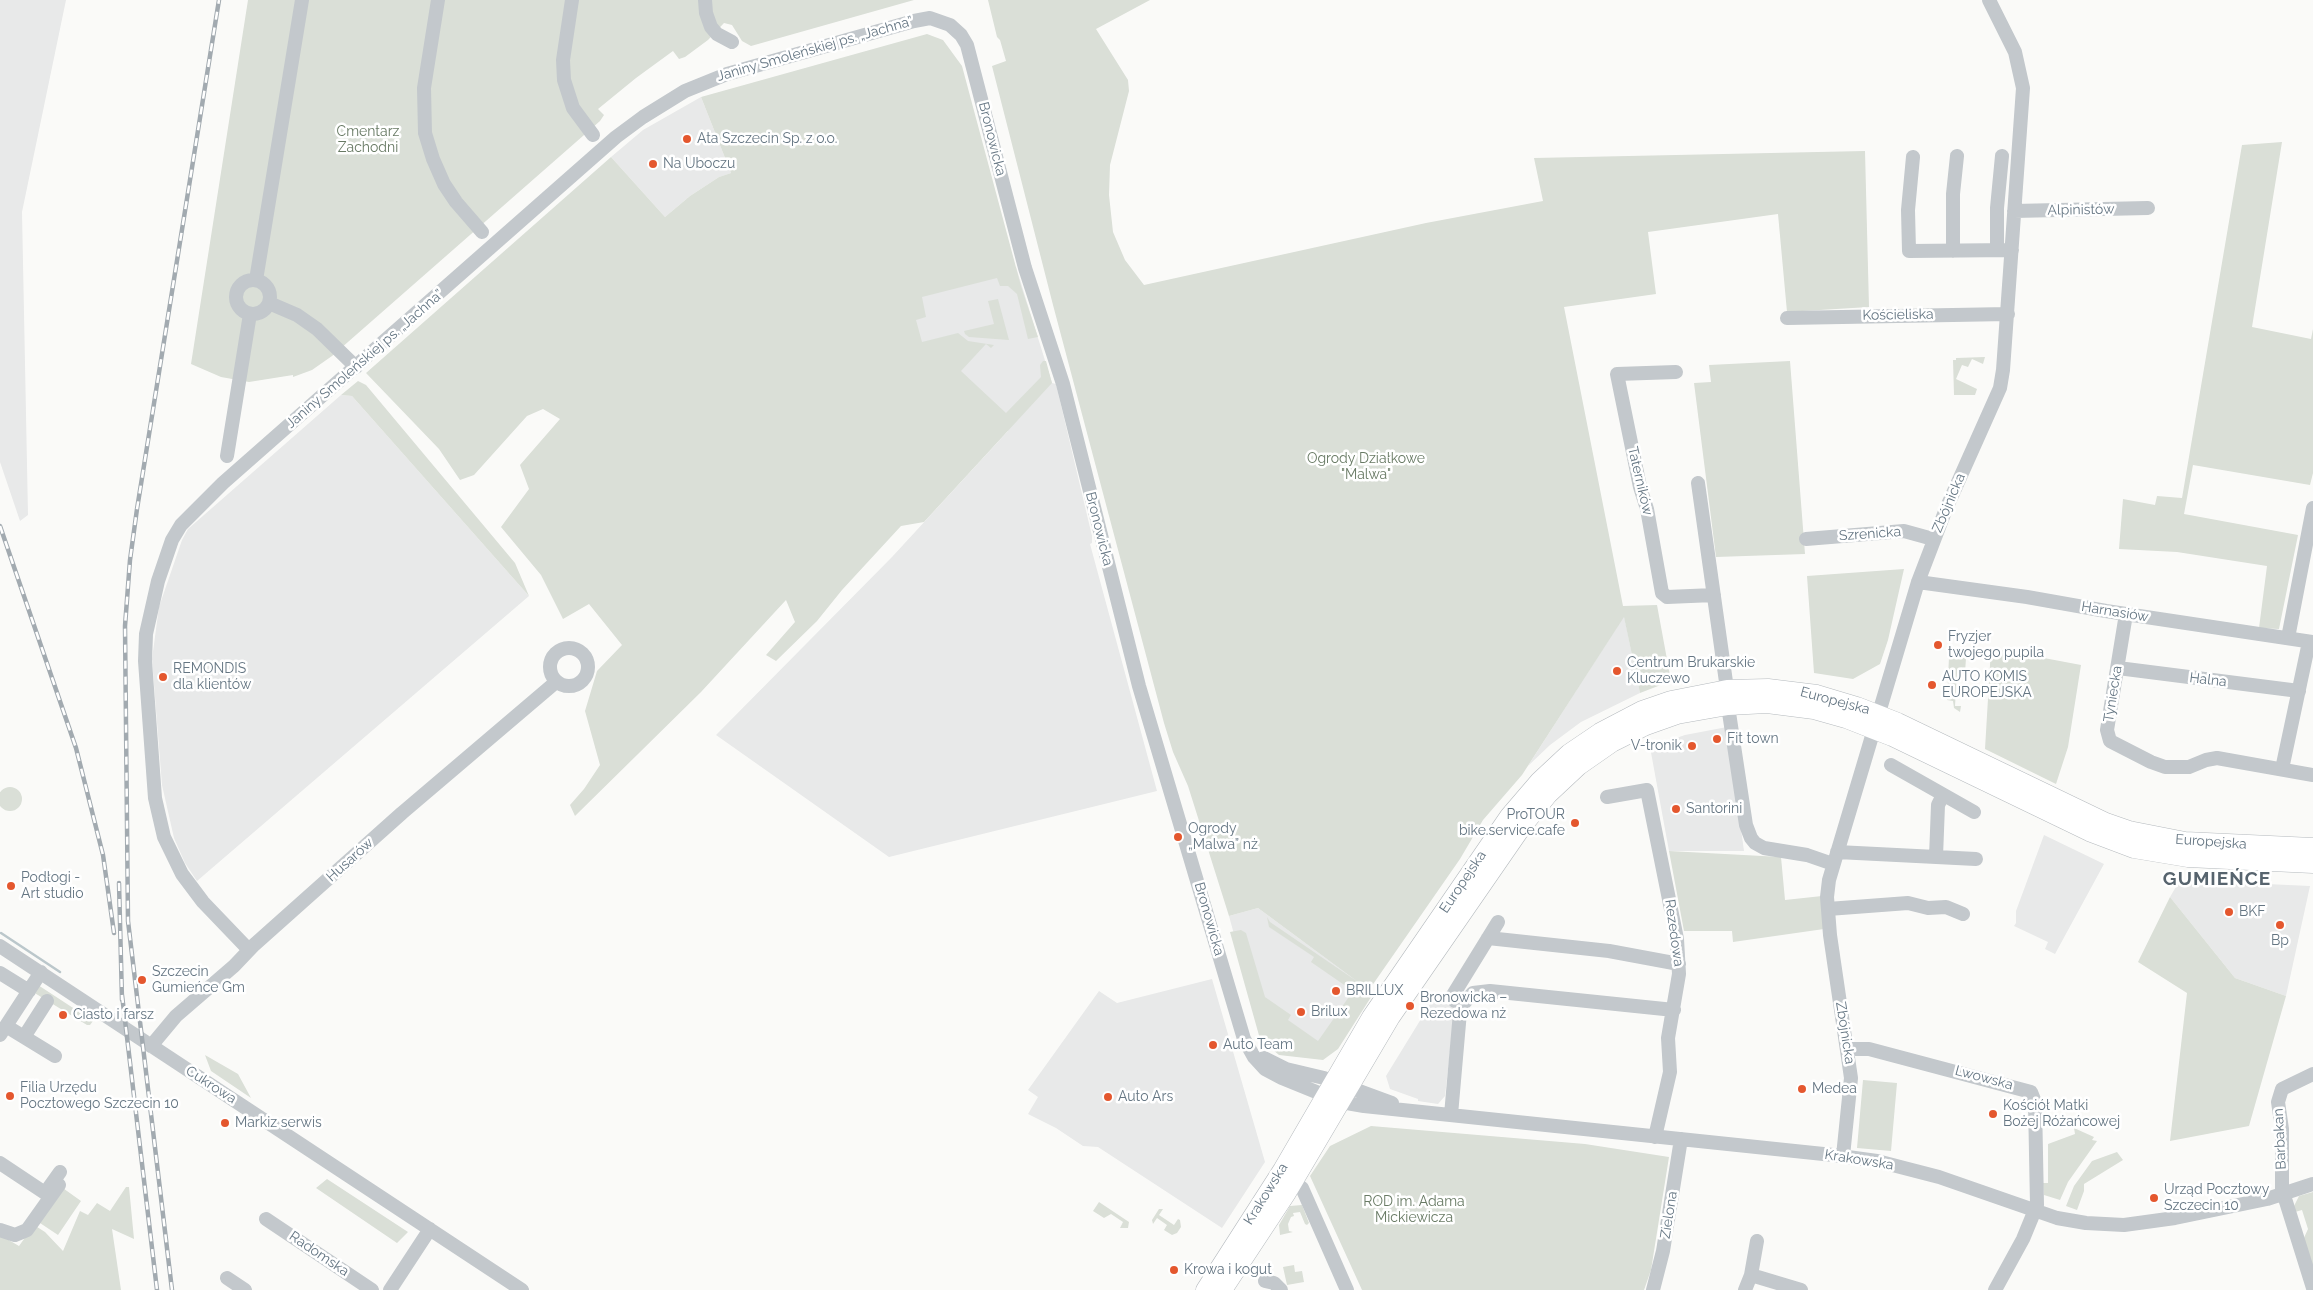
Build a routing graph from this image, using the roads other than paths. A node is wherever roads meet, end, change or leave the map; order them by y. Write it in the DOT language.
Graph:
graph roads {
  1 [pos="302,0"];
  2 [pos="438,0"];
  3 [pos="572,0"];
  4 [pos="705,0"];
  5 [pos="1989,0"];
  6 [pos="961,34"];
  7 [pos="732,42"];
  8 [pos="593,135"];
  9 [pos="1957,156"];
  10 [pos="2002,156"];
  11 [pos="1913,157"];
  12 [pos="2148,208"];
  13 [pos="2014,211"];
  14 [pos="482,232"];
  15 [pos="2004,250"];
  16 [pos="1953,251"];
  17 [pos="256,280"];
  18 [pos="269,303"];
  19 [pos="250,314"];
  20 [pos="2008,314"];
  21 [pos="1787,318"];
  22 [pos="356,367"];
  23 [pos="1676,372"];
  24 [pos="227,456"];
  25 [pos="1698,483"];
  26 [pos="2313,508"];
  27 [pos="1806,538"];
  28 [pos="1933,539"];
  29 [pos="1918,582"];
  30 [pos="1714,595"];
  31 [pos="2126,614"];
  32 [pos="2288,638"];
  33 [pos="2311,642"];
  34 [pos="2118,668"];
  35 [pos="556,682"];
  36 [pos="2299,691"];
  37 [pos="1727,697"];
  38 [pos="1875,721"];
  39 [pos="1891,765"];
  40 [pos="2282,769"];
  41 [pos="2313,775"];
  42 [pos="1943,795"];
  43 [pos="1606,797"];
  44 [pos="1974,812"];
  45 [pos="2313,847"];
  46 [pos="1936,857"];
  47 [pos="1835,858"];
  48 [pos="1976,859"];
  49 [pos="2313,864"];
  50 [pos="1834,909"];
  51 [pos="1963,914"];
  52 [pos="1498,922"];
  53 [pos="1488,938"];
  54 [pos="0,946"];
  55 [pos="249,950"];
  56 [pos="1679,964"];
  57 [pos="41,972"];
  58 [pos="0,973"];
  59 [pos="26,990"];
  60 [pos="47,1001"];
  61 [pos="1464,1003"];
  62 [pos="1674,1010"];
  63 [pos="2,1028"];
  64 [pos="24,1037"];
  65 [pos="152,1046"];
  66 [pos="1848,1049"];
  67 [pos="54,1056"];
  68 [pos="2313,1074"];
  69 [pos="1337,1092"];
  70 [pos="1451,1115"];
  71 [pos="1655,1137"];
  72 [pos="1681,1140"];
  73 [pos="1843,1156"];
  74 [pos="0,1163"];
  75 [pos="1294,1182"];
  76 [pos="2313,1184"];
  77 [pos="2283,1194"];
  78 [pos="2035,1211"];
  79 [pos="266,1219"];
  80 [pos="430,1229"];
  81 [pos="0,1230"];
  82 [pos="1757,1241"];
  83 [pos="1751,1275"];
  84 [pos="227,1278"];
  85 [pos="1265,1281"];
  86 [pos="2313,1288"];
  87 [pos="245,1290"];
  88 [pos="372,1290"];
  89 [pos="390,1290"];
  90 [pos="522,1290"];
  91 [pos="1205,1290"];
  92 [pos="1223,1290"];
  93 [pos="1281,1290"];
  94 [pos="1348,1290"];
  95 [pos="1653,1290"];
  96 [pos="1745,1290"];
  97 [pos="1801,1290"];
  98 [pos="1995,1290"];
  1 -- 17 [label="street"];
  2 -- 14 [label="street"];
  3 -- 8 [label="street"];
  4 -- 7 [label="street"];
  5 -- 13 [label="street, Zbójnicka"];
  6 -- 22 [label="street, Janiny Smoleńskiej ps. „Jachna”"];
  6 -- 69 [label="street, Bronowicka"];
  9 -- 16 [label="street"];
  10 -- 15 [label="street"];
  11 -- 16 [label="street"];
  12 -- 13 [label="street, Alpinistów"];
  13 -- 15 [label="street, Zbójnicka"];
  15 -- 16 [label="street"];
  15 -- 20 [label="street, Zbójnicka"];
  17 -- 18 [label="street"];
  17 -- 19 [label="street"];
  18 -- 19 [label="street"];
  18 -- 22 [label="street"];
  19 -- 24 [label="street"];
  20 -- 21 [label="street, Kościeliska"];
  20 -- 28 [label="street, Zbójnicka"];
  22 -- 55 [label="street, Janiny Smoleńskiej ps. „Jachna”"];
  23 -- 30 [label="street, Taterników"];
  25 -- 30 [label="street"];
  26 -- 32 [label="street"];
  27 -- 28 [label="street, Szrenicka"];
  28 -- 29 [label="street, Zbójnicka"];
  29 -- 31 [label="street, Harnasiów"];
  29 -- 38 [label="street, Zbójnicka"];
  30 -- 37 [label="street"];
  31 -- 32 [label="street, Harnasiów"];
  31 -- 34 [label="street, Tyniecka"];
  32 -- 33 [label="street, Harnasiów"];
  33 -- 36 [label="street"];
  34 -- 36 [label="street, Halna"];
  34 -- 40 [label="street, Tyniecka"];
  35 -- 55 [label="street, Husarów"];
  36 -- 40 [label="street"];
  37 -- 38 [label="main road, Europejska"];
  37 -- 47 [label="street"];
  37 -- 69 [label="main road, Europejska"];
  38 -- 45 [label="main road, Europejska"];
  38 -- 47 [label="street, Zbójnicka"];
  38 -- 49 [label="main road, Europejska"];
  39 -- 42 [label="street"];
  40 -- 41 [label="street, Tyniecka"];
  42 -- 44 [label="street"];
  42 -- 46 [label="street"];
  43 -- 56 [label="street, Rezedowa"];
  46 -- 47 [label="street"];
  46 -- 48 [label="street"];
  47 -- 50 [label="street, Zbójnicka"];
  50 -- 51 [label="street"];
  50 -- 66 [label="street, Zbójnicka"];
  52 -- 53 [label="street"];
  53 -- 56 [label="street"];
  53 -- 61 [label="street"];
  54 -- 57 [label="street, Cukrowa"];
  55 -- 65 [label="street, Husarów"];
  56 -- 62 [label="street, Rezedowa"];
  57 -- 59 [label="street"];
  57 -- 65 [label="street, Cukrowa"];
  58 -- 59 [label="street"];
  59 -- 63 [label="street"];
  60 -- 64 [label="street"];
  61 -- 62 [label="street"];
  61 -- 70 [label="street"];
  62 -- 71 [label="street, Rezedowa"];
  63 -- 64 [label="street"];
  64 -- 67 [label="street"];
  65 -- 80 [label="street, Cukrowa"];
  66 -- 73 [label="street, Zbójnicka"];
  66 -- 78 [label="street, Lwowska"];
  68 -- 77 [label="street, Barbakan"];
  69 -- 70 [label="street, Krakowska"];
  69 -- 75 [label="main road, Krakowska"];
  69 -- 91 [label="main road, Krakowska"];
  70 -- 71 [label="street, Krakowska"];
  71 -- 72 [label="street, Krakowska"];
  72 -- 73 [label="street, Krakowska"];
  72 -- 95 [label="street, Zielona"];
  73 -- 78 [label="street, Krakowska"];
  74 -- 81 [label="street"];
  75 -- 92 [label="main road, Krakowska"];
  75 -- 94 [label="street"];
  76 -- 77 [label="street, Krakowska"];
  77 -- 78 [label="street, Krakowska"];
  77 -- 86 [label="street"];
  78 -- 98 [label="street"];
  79 -- 88 [label="street, Radomska"];
  80 -- 89 [label="street"];
  80 -- 90 [label="street, Cukrowa"];
  82 -- 83 [label="street"];
  83 -- 96 [label="street"];
  83 -- 97 [label="street"];
  84 -- 87 [label="street"];
  85 -- 93 [label="street"];
}
